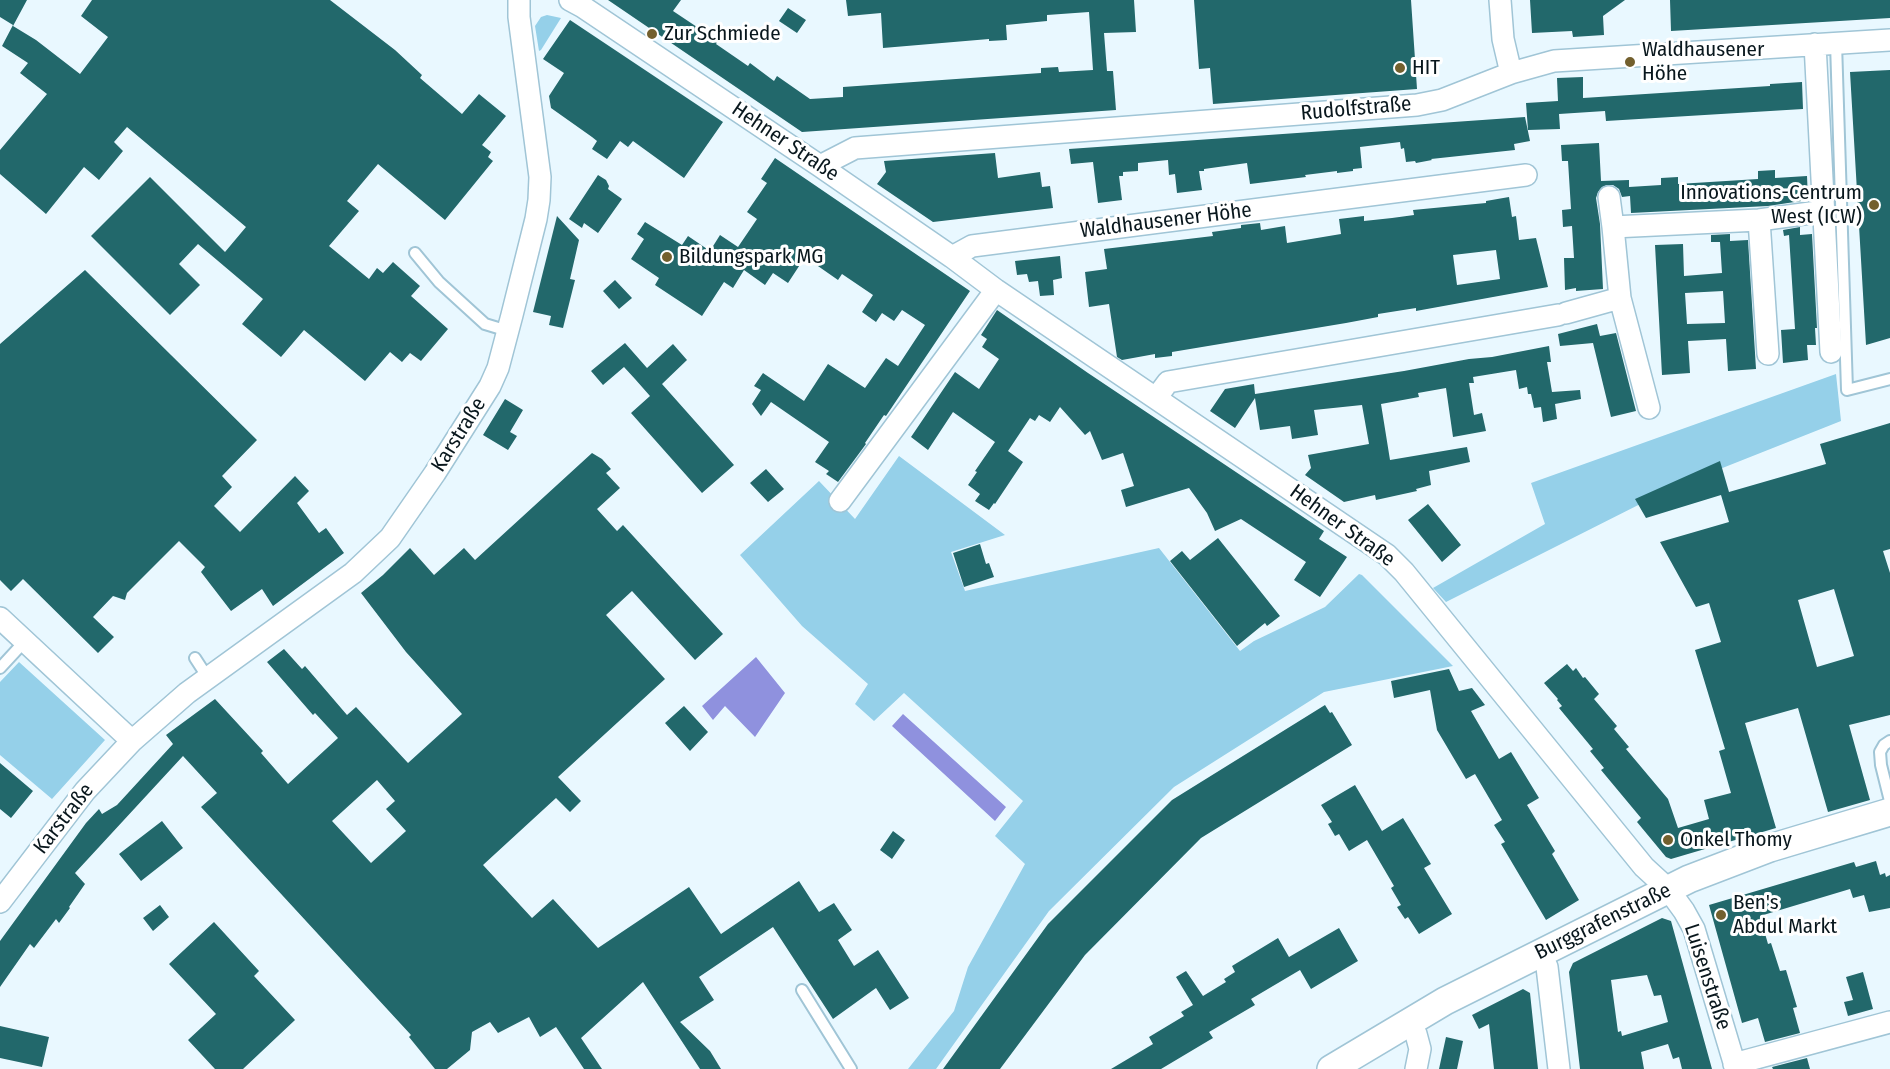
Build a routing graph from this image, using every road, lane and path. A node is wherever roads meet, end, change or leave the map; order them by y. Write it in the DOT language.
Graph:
graph roads {
  1 [pos="519,0"];
  2 [pos="570,0"];
  3 [pos="1500,0"];
  4 [pos="1890,40"];
  5 [pos="1825,43"];
  6 [pos="1511,73"];
  7 [pos="820,166"];
  8 [pos="1526,175"];
  9 [pos="1608,197"];
  10 [pos="1825,211"];
  11 [pos="1759,220"];
  12 [pos="1613,227"];
  13 [pos="416,253"];
  14 [pos="952,257"];
  15 [pos="996,290"];
  16 [pos="1620,298"];
  17 [pos="508,331"];
  18 [pos="1832,352"];
  19 [pos="1768,354"];
  20 [pos="1890,379"];
  21 [pos="1156,398"];
  22 [pos="1649,408"];
  23 [pos="840,501"];
  24 [pos="0,618"];
  25 [pos="25,641"];
  26 [pos="195,658"];
  27 [pos="0,668"];
  28 [pos="208,678"];
  29 [pos="132,741"];
  30 [pos="1890,741"];
  31 [pos="1890,801"];
  32 [pos="1890,812"];
  33 [pos="1668,889"];
  34 [pos="0,902"];
  35 [pos="1540,953"];
  36 [pos="802,990"];
  37 [pos="1890,1022"];
  38 [pos="1409,1023"];
  39 [pos="1735,1067"];
  40 [pos="851,1069"];
  41 [pos="1331,1069"];
  42 [pos="1416,1069"];
  43 [pos="1559,1069"];
  1 -- 17 [label="street, Karstraße"];
  2 -- 7 [label="street, Hehner Straße"];
  3 -- 6 [label="street"];
  4 -- 5 [label="street, Rudolfstraße"];
  5 -- 6 [label="street, Rudolfstraße"];
  5 -- 10 [label="street"];
  5 -- 20 [label="lane"];
  6 -- 7 [label="street, Rudolfstraße"];
  7 -- 14 [label="street, Hehner Straße"];
  8 -- 14 [label="street, Waldhausener Höhe"];
  9 -- 12 [label="street"];
  10 -- 11 [label="street"];
  10 -- 18 [label="street"];
  11 -- 12 [label="street"];
  11 -- 19 [label="street"];
  12 -- 16 [label="street"];
  13 -- 17 [label="lane"];
  14 -- 15 [label="street, Hehner Straße"];
  15 -- 21 [label="street, Hehner Straße"];
  15 -- 23 [label="street"];
  16 -- 21 [label="street"];
  16 -- 22 [label="street"];
  17 -- 28 [label="street, Karstraße"];
  21 -- 33 [label="street, Hehner Straße"];
  24 -- 25 [label="street"];
  25 -- 27 [label="lane"];
  25 -- 29 [label="street"];
  26 -- 28 [label="lane"];
  28 -- 29 [label="street, Karstraße"];
  29 -- 34 [label="street, Karstraße"];
  30 -- 31 [label="lane"];
  32 -- 33 [label="street, Burggrafenstraße"];
  33 -- 35 [label="street, Burggrafenstraße"];
  33 -- 39 [label="street, Luisenstraße"];
  35 -- 38 [label="street, Burggrafenstraße"];
  35 -- 43 [label="street"];
  36 -- 40 [label="lane"];
  37 -- 39 [label="street"];
  38 -- 41 [label="street, Burggrafenstraße"];
  38 -- 42 [label="street"];
}
